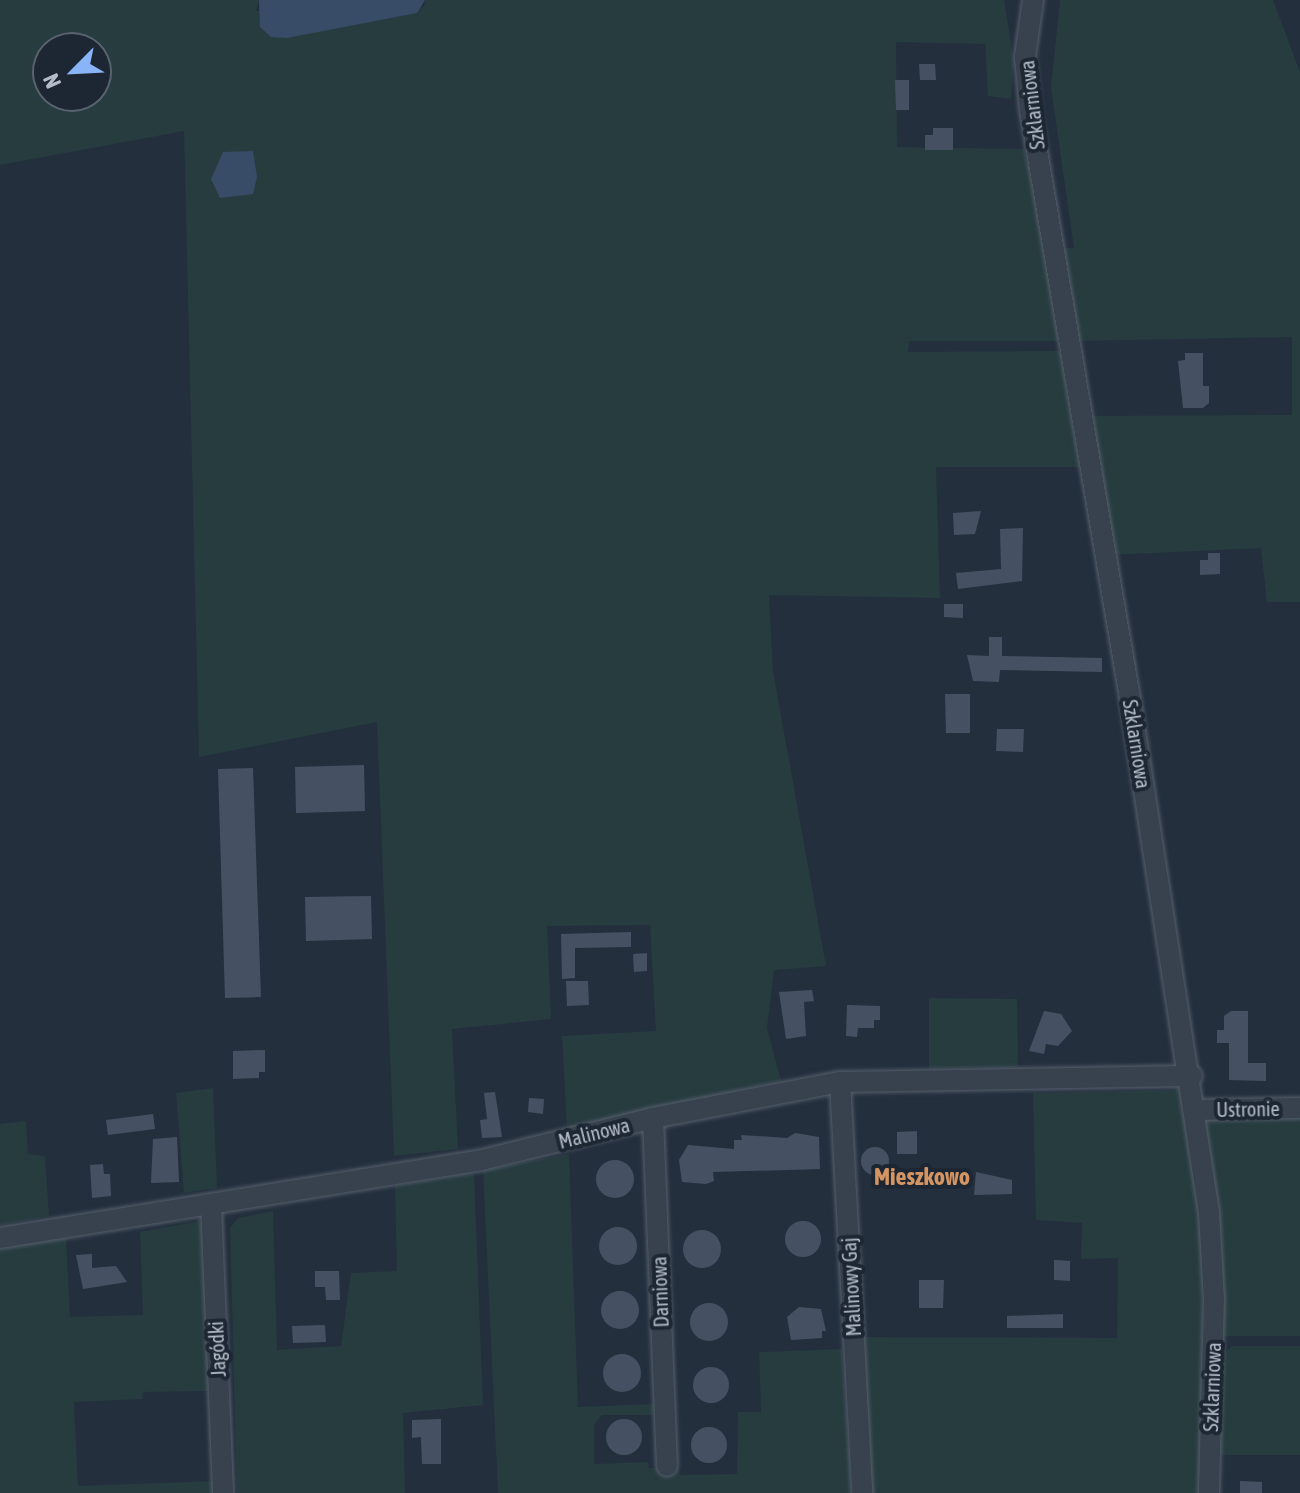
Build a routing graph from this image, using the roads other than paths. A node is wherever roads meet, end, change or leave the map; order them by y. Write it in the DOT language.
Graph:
graph roads {
  1 [pos="1033,0"];
  2 [pos="1192,1076"];
  3 [pos="840,1082"];
  4 [pos="1300,1108"];
  5 [pos="1196,1110"];
  6 [pos="653,1118"];
  7 [pos="211,1204"];
  8 [pos="0,1238"];
  9 [pos="667,1466"];
  10 [pos="223,1493"];
  11 [pos="862,1493"];
  12 [pos="1209,1493"];
  1 -- 2 [label="street, Szklarniowa"];
  2 -- 3 [label="street, Malinowa"];
  2 -- 5 [label="street, Szklarniowa"];
  3 -- 6 [label="street, Malinowa"];
  3 -- 11 [label="street, Malinowy Gaj"];
  4 -- 5 [label="street, Ustronie"];
  5 -- 12 [label="street, Szklarniowa"];
  6 -- 7 [label="street, Malinowa"];
  6 -- 9 [label="street, Darniowa"];
  7 -- 8 [label="street, Malinowa"];
  7 -- 10 [label="street, Jagódki"];
}
